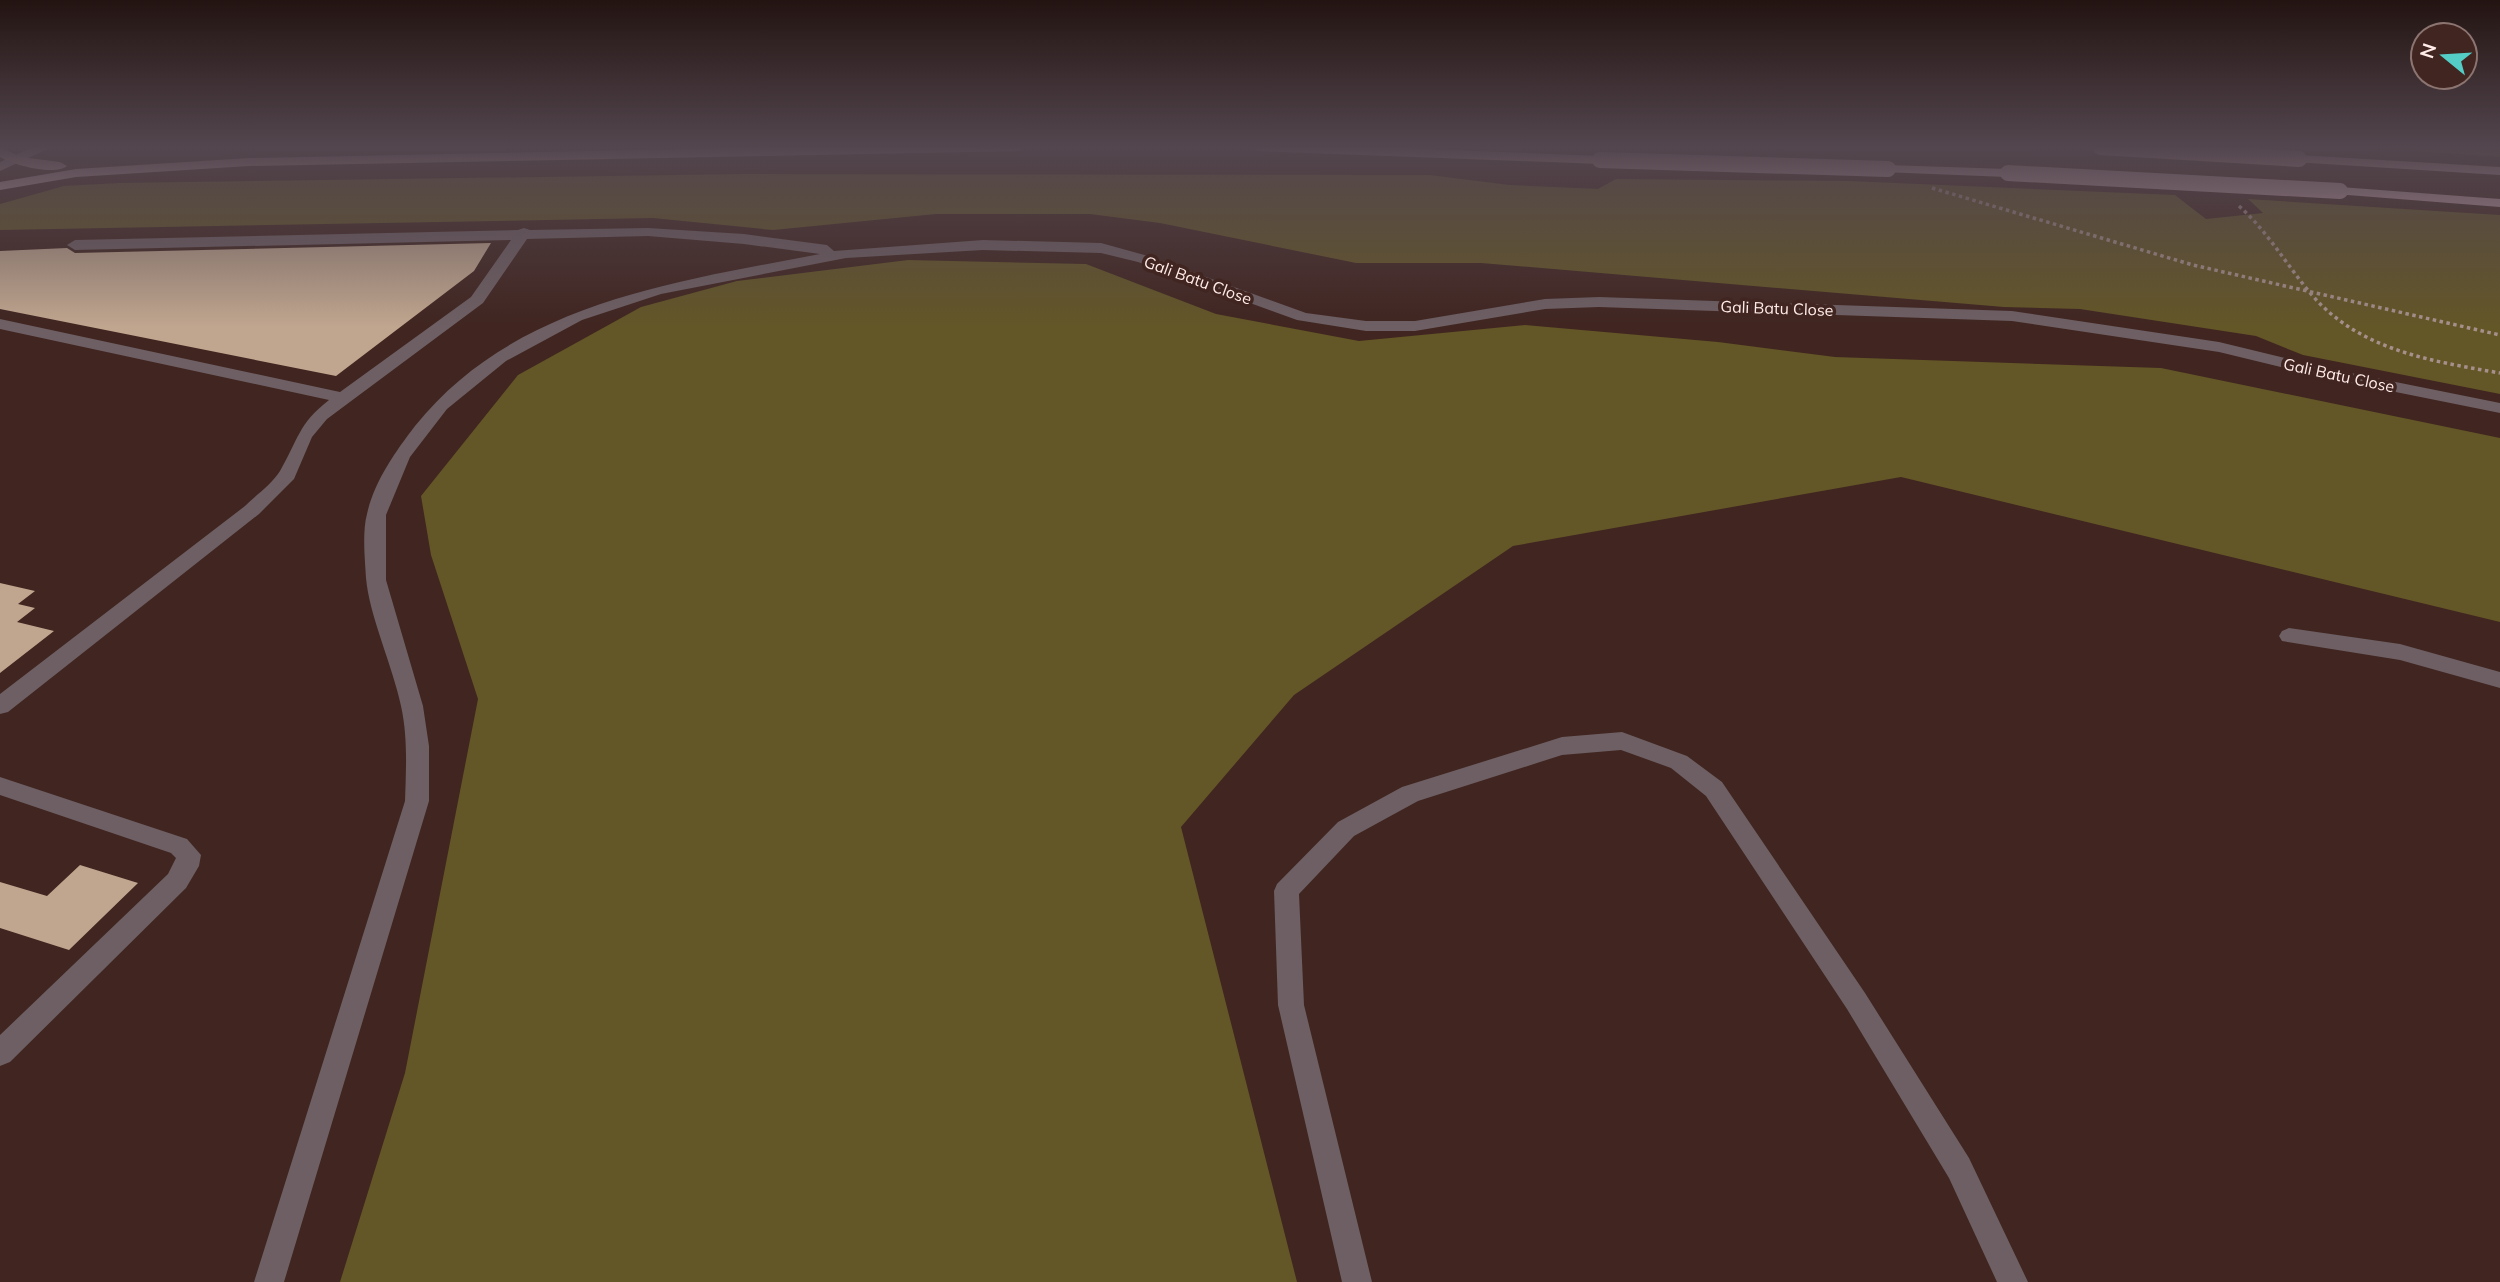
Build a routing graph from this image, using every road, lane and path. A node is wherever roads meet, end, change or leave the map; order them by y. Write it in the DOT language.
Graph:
graph roads {
  1 [pos="1995,207"];
  2 [pos="2239,207"];
  3 [pos="524,232"];
  4 [pos="75,245"];
  5 [pos="846,253"];
  6 [pos="2308,291"];
  7 [pos="0,324"];
  8 [pos="2500,335"];
  9 [pos="2500,373"];
  10 [pos="342,398"];
  11 [pos="2500,408"];
  12 [pos="2289,636"];
  13 [pos="2500,680"];
  14 [pos="0,706"];
  15 [pos="0,786"];
  16 [pos="0,1053"];
  17 [pos="269,1282"];
  18 [pos="1357,1282"];
  19 [pos="2013,1282"];
  1 -- 6 [label="path"];
  2 -- 6 [label="path"];
  3 -- 4 [label="street"];
  3 -- 5 [label="street"];
  3 -- 10 [label="street"];
  5 -- 11 [label="street, Gali Batu Close"];
  5 -- 17 [label="street"];
  6 -- 8 [label="path"];
  6 -- 9 [label="path"];
  7 -- 10 [label="street"];
  10 -- 14 [label="street"];
  12 -- 13 [label="street"];
  15 -- 16 [label="street"];
  18 -- 19 [label="street"];
}
